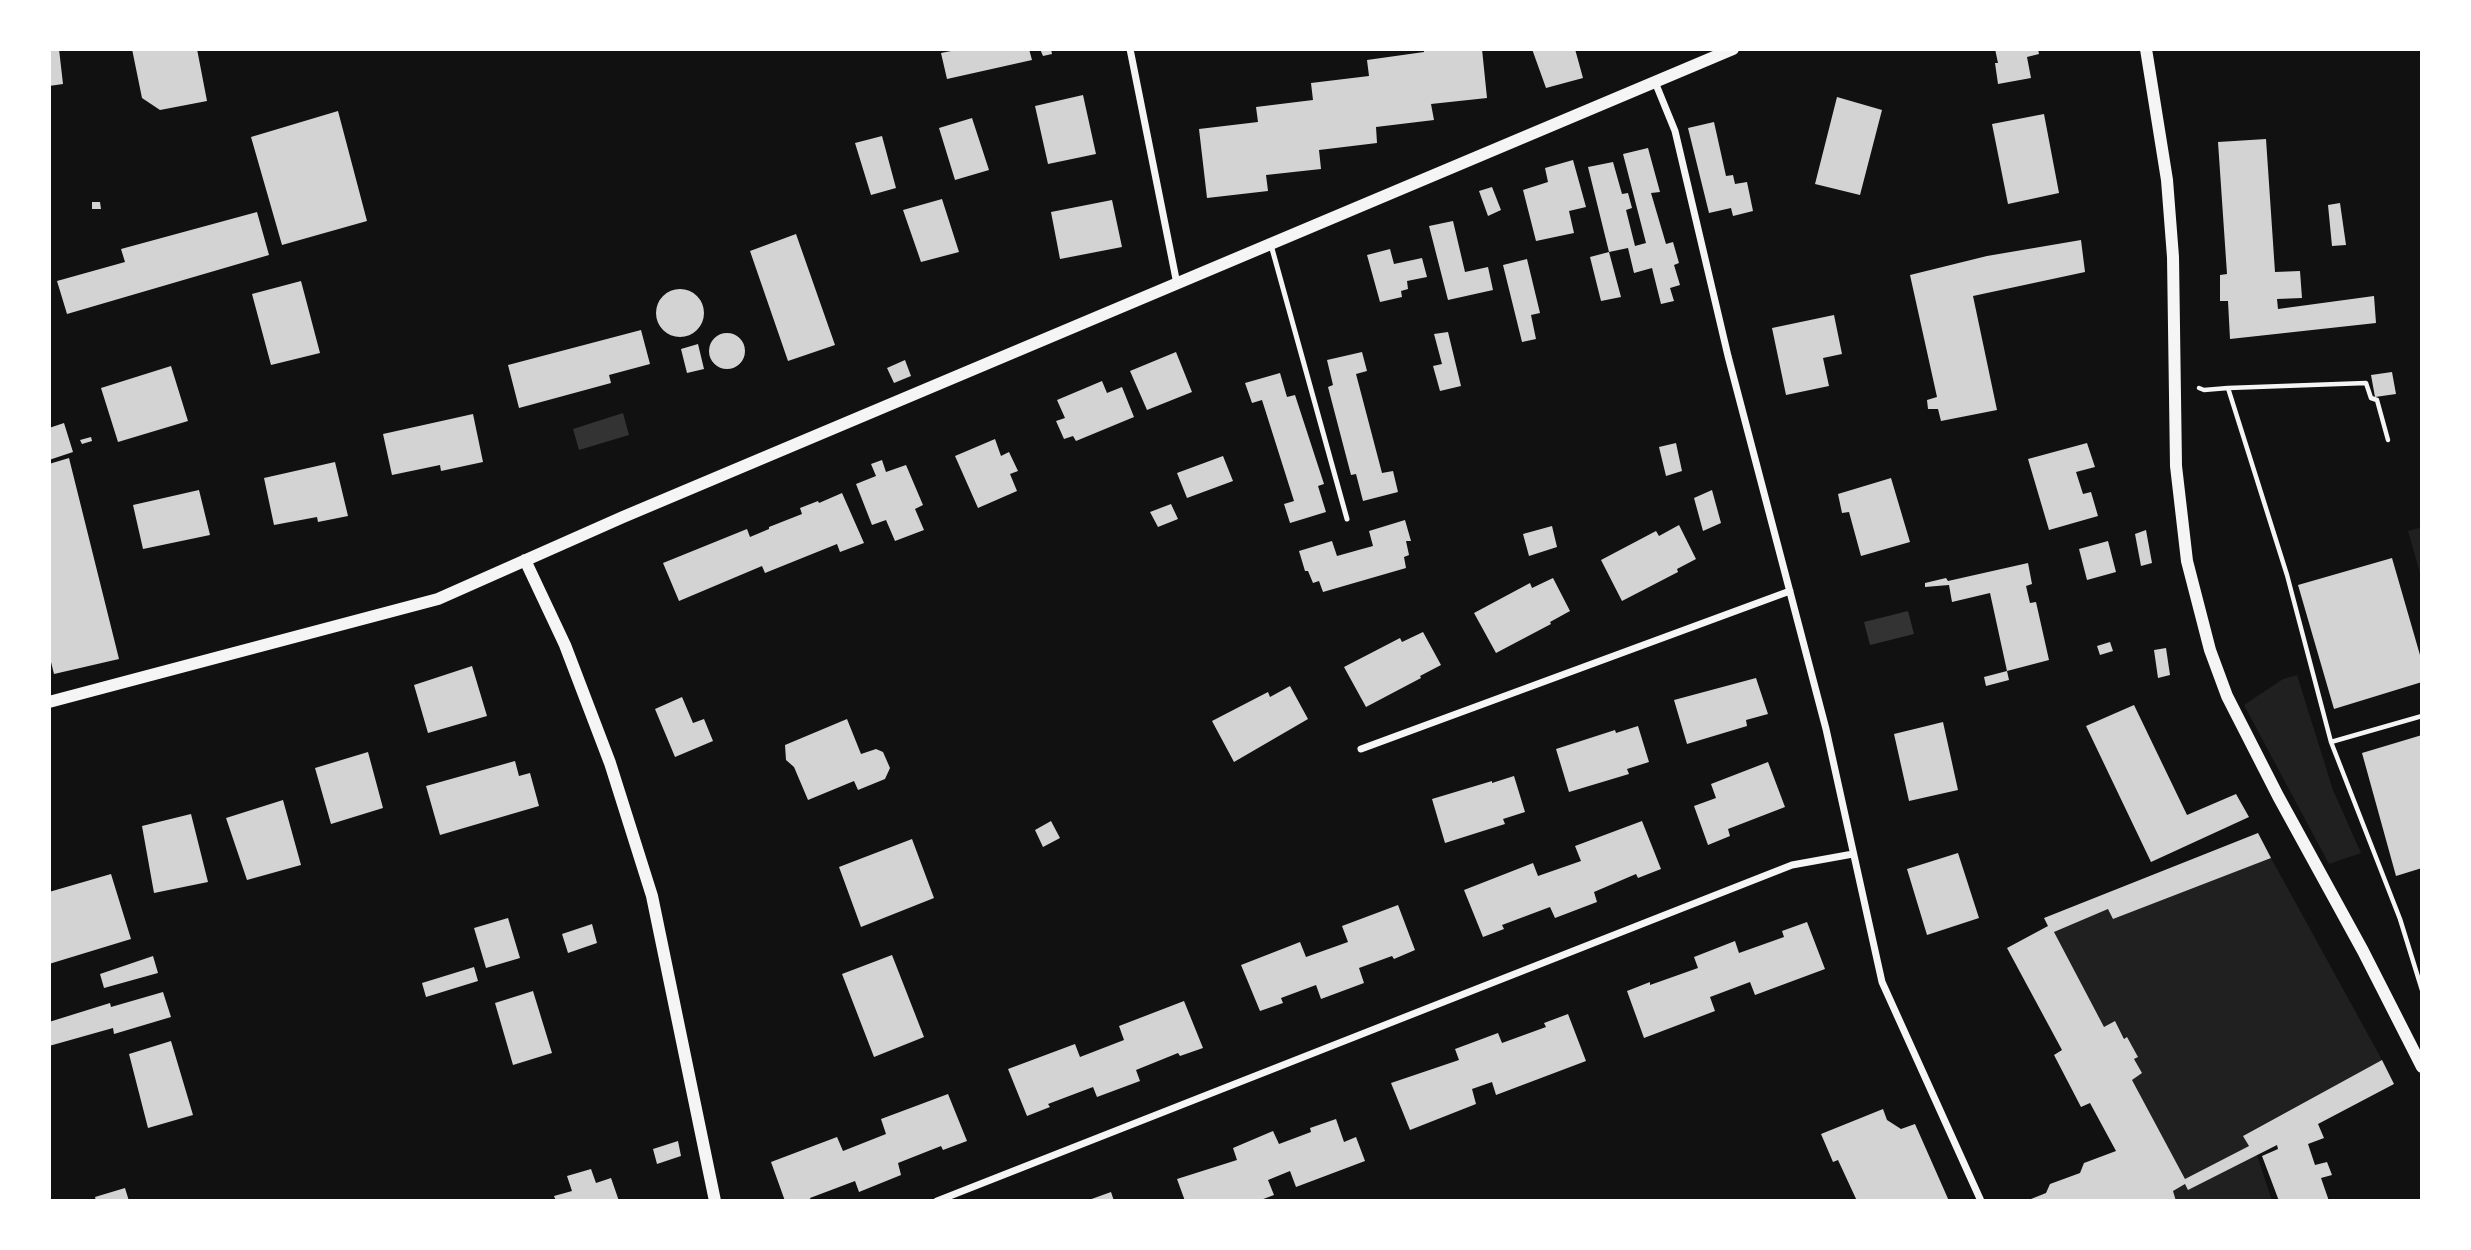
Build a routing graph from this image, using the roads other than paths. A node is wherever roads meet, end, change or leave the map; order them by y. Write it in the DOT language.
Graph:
graph roads {
  1 [pos="1130,49"];
  2 [pos="1733,49"];
  3 [pos="2146,49"];
  4 [pos="1655,82"];
  5 [pos="1271,245"];
  6 [pos="1177,285"];
  7 [pos="1347,519"];
  8 [pos="525,560"];
  9 [pos="1790,591"];
  10 [pos="49,702"];
  11 [pos="1361,749"];
  12 [pos="1853,854"];
  13 [pos="2422,1067"];
  14 [pos="715,1201"];
  15 [pos="937,1201"];
  16 [pos="1981,1201"];
  1 -- 6 [label="street"];
  2 -- 4 [label="street"];
  3 -- 13 [label="street"];
  4 -- 5 [label="street"];
  4 -- 9 [label="street"];
  5 -- 6 [label="street"];
  5 -- 7 [label="lane"];
  6 -- 8 [label="street"];
  8 -- 10 [label="street"];
  8 -- 14 [label="street"];
  9 -- 11 [label="street"];
  9 -- 12 [label="street"];
  12 -- 15 [label="street"];
  12 -- 16 [label="street"];
}
